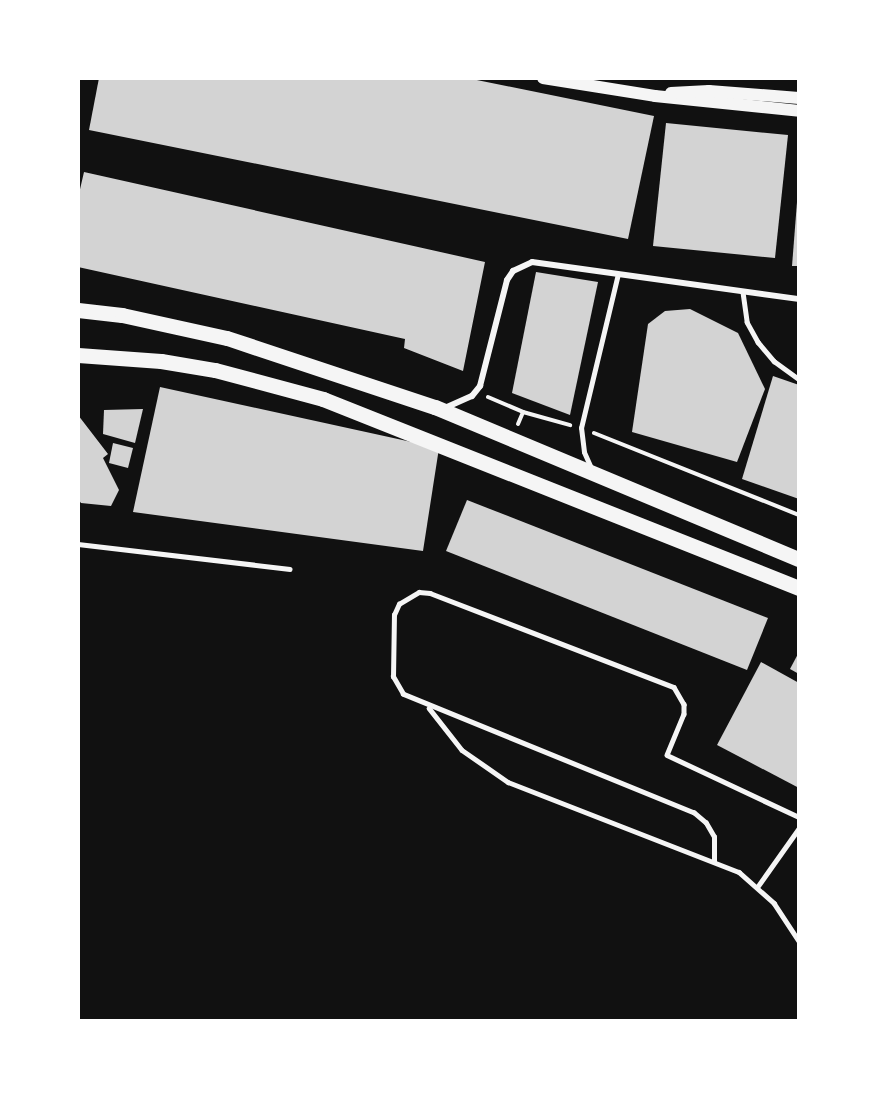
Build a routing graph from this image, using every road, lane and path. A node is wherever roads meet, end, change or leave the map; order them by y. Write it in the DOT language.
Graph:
graph roads {
  1 [pos="543,78"];
  2 [pos="655,96"];
  3 [pos="799,98"];
  4 [pos="799,111"];
  5 [pos="618,274"];
  6 [pos="743,292"];
  7 [pos="799,299"];
  8 [pos="78,310"];
  9 [pos="78,355"];
  10 [pos="799,379"];
  11 [pos="476,392"];
  12 [pos="435,407"];
  13 [pos="523,412"];
  14 [pos="580,428"];
  15 [pos="512,440"];
  16 [pos="594,473"];
  17 [pos="799,515"];
  18 [pos="78,544"];
  19 [pos="799,559"];
  20 [pos="290,569"];
  21 [pos="799,588"];
  22 [pos="428,707"];
  23 [pos="799,817"];
  24 [pos="799,828"];
  25 [pos="714,862"];
  26 [pos="758,886"];
  27 [pos="798,937"];
  1 -- 2 [label="main road"];
  2 -- 3 [label="main road"];
  2 -- 4 [label="main road"];
  5 -- 6 [label="street"];
  5 -- 11 [label="street"];
  5 -- 14 [label="lane"];
  6 -- 7 [label="street"];
  6 -- 10 [label="lane"];
  8 -- 12 [label="main road"];
  9 -- 21 [label="main road"];
  11 -- 12 [label="street"];
  11 -- 13 [label="path"];
  12 -- 15 [label="main road"];
  13 -- 14 [label="path"];
  13 -- 15 [label="path"];
  14 -- 16 [label="lane"];
  14 -- 17 [label="path"];
  15 -- 16 [label="main road"];
  16 -- 19 [label="main road"];
  18 -- 20 [label="lane"];
  22 -- 23 [label="lane"];
  22 -- 25 [label="lane"];
  22 -- 25 [label="lane"];
  24 -- 26 [label="lane"];
  25 -- 26 [label="lane"];
  26 -- 27 [label="lane"];
}
